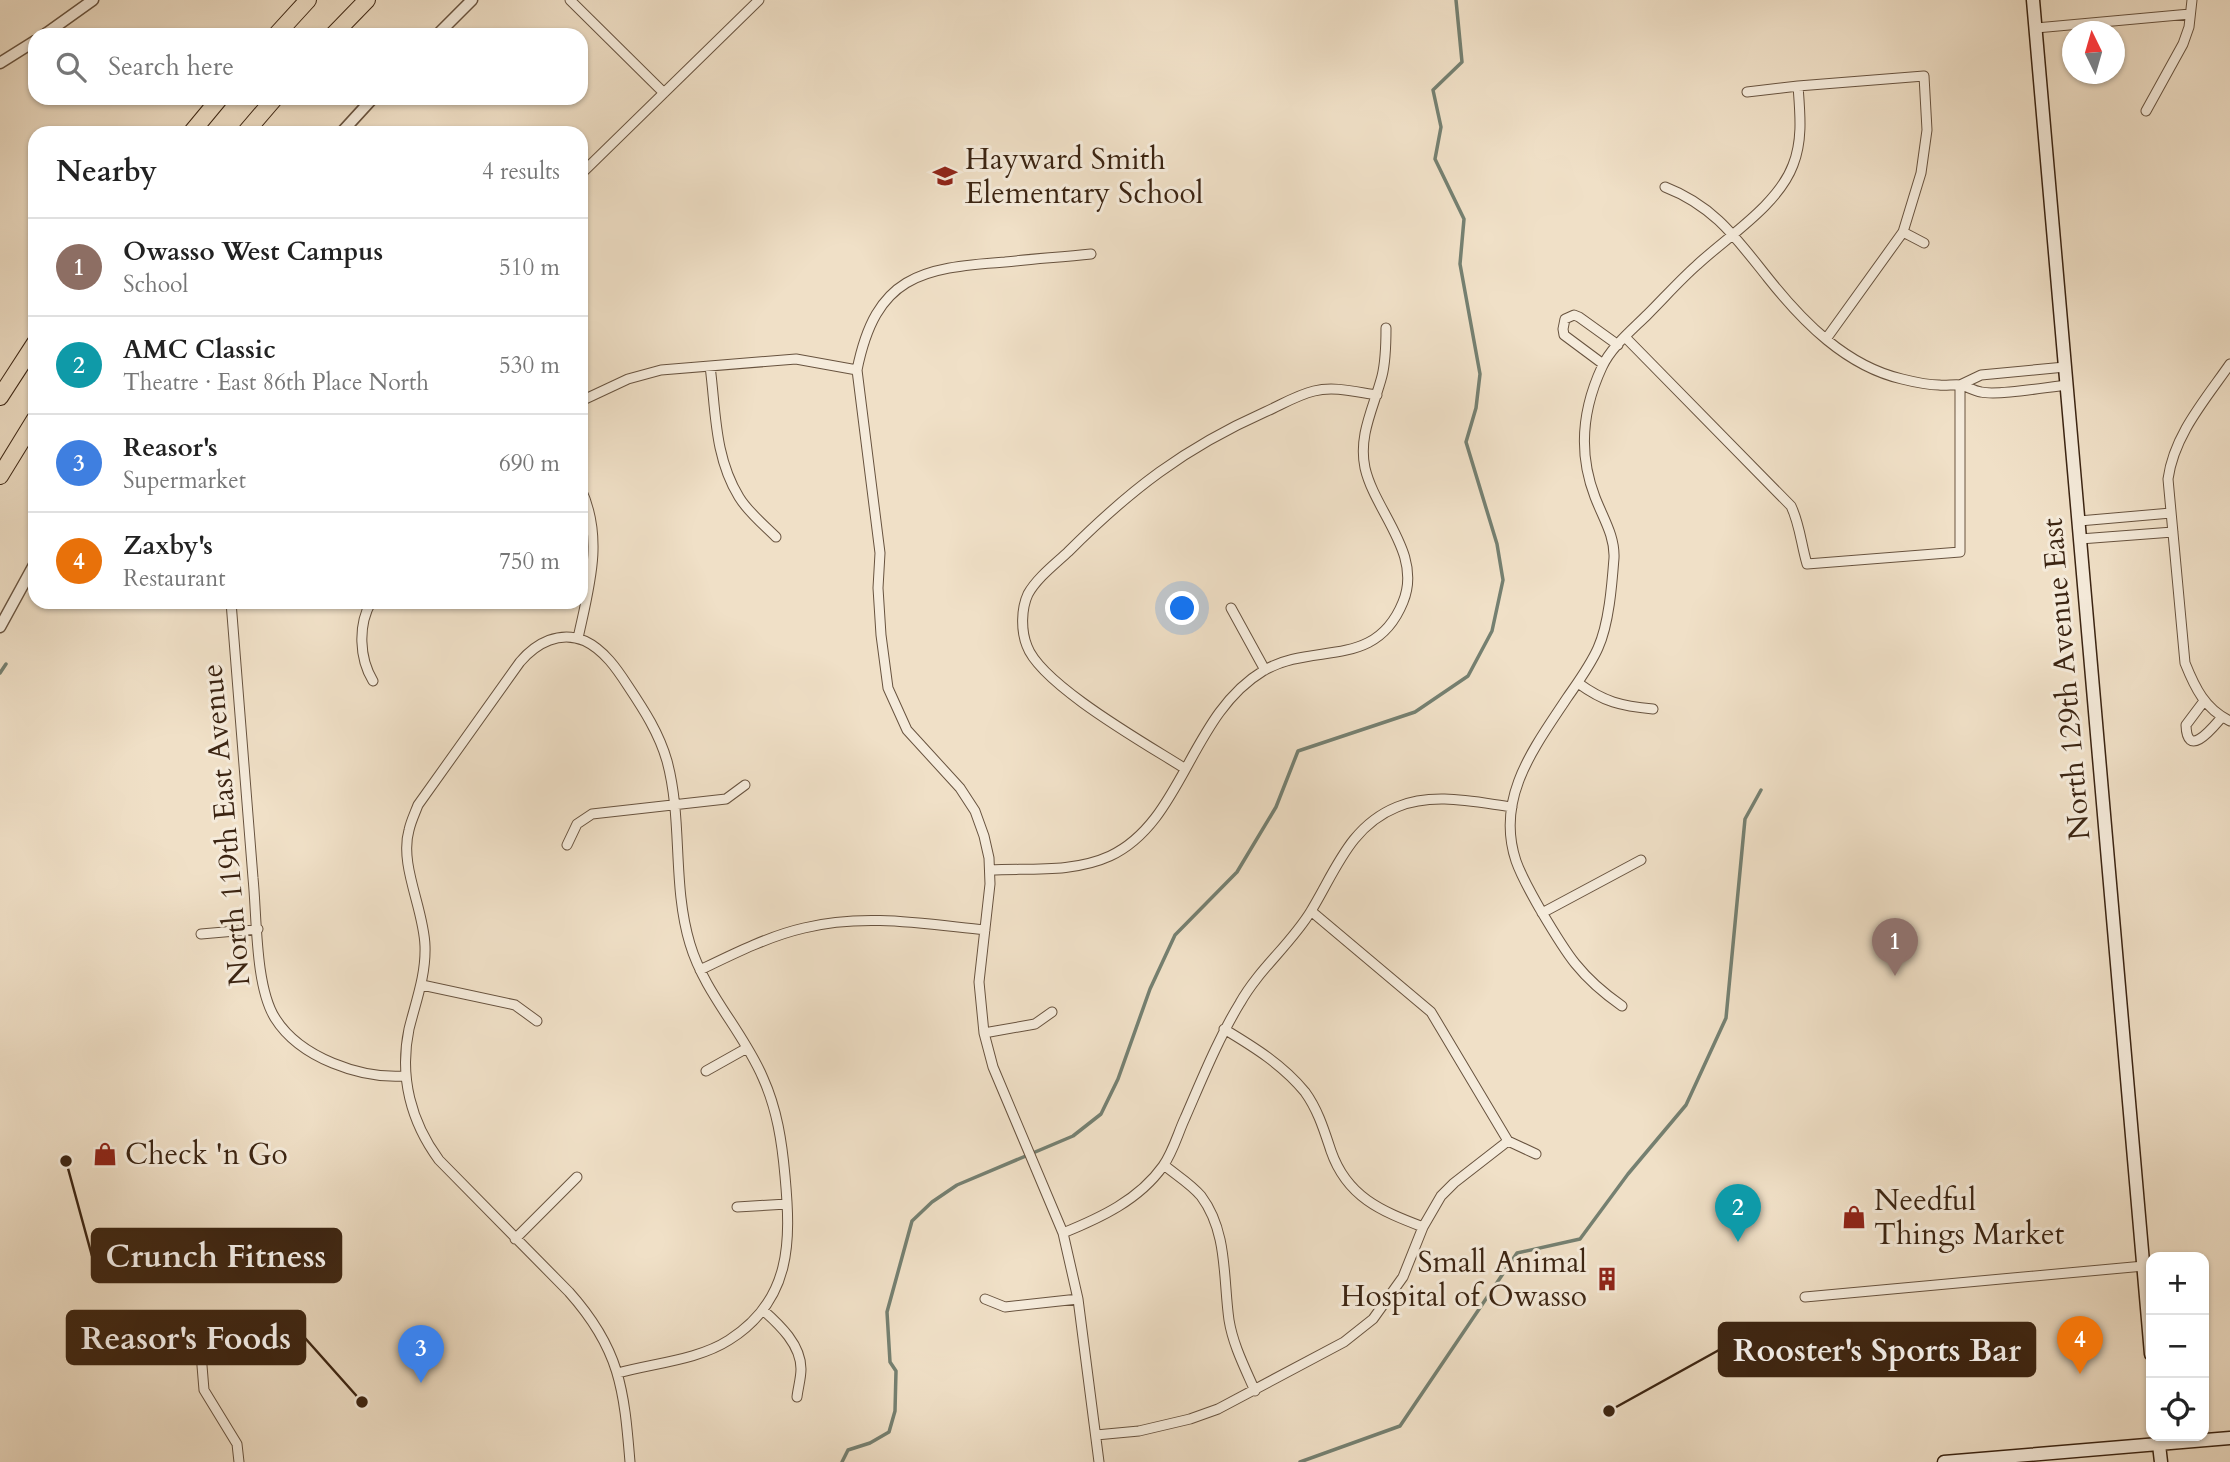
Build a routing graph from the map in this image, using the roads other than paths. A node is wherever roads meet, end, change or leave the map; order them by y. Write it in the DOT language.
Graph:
graph roads {
  1 [pos="93,0"];
  2 [pos="308,0"];
  3 [pos="367,0"];
  4 [pos="472,0"];
  5 [pos="570,0"];
  6 [pos="759,0"];
  7 [pos="2033,0"];
  8 [pos="2192,0"];
  9 [pos="2190,14"];
  10 [pos="2036,27"];
  11 [pos="54,28"];
  12 [pos="282,28"];
  13 [pos="340,28"];
  14 [pos="444,28"];
  15 [pos="28,45"];
  16 [pos="0,63"];
  17 [pos="1798,86"];
  18 [pos="1747,92"];
  19 [pos="664,93"];
  20 [pos="214,105"];
  21 [pos="269,105"];
  22 [pos="367,105"];
  23 [pos="2146,111"];
  24 [pos="197,126"];
  25 [pos="251,126"];
  26 [pos="347,126"];
  27 [pos="588,167"];
  28 [pos="1665,187"];
  29 [pos="1903,232"];
  30 [pos="1732,234"];
  31 [pos="1924,243"];
  32 [pos="1091,254"];
  33 [pos="1386,328"];
  34 [pos="1625,337"];
  35 [pos="1826,339"];
  36 [pos="1618,345"];
  37 [pos="28,354"];
  38 [pos="1603,364"];
  39 [pos="2230,364"];
  40 [pos="710,366"];
  41 [pos="2065,367"];
  42 [pos="857,370"];
  43 [pos="1960,385"];
  44 [pos="2067,385"];
  45 [pos="1377,394"];
  46 [pos="0,397"];
  47 [pos="588,397"];
  48 [pos="28,430"];
  49 [pos="0,476"];
  50 [pos="588,509"];
  51 [pos="2171,513"];
  52 [pos="2079,521"];
  53 [pos="2173,532"];
  54 [pos="776,537"];
  55 [pos="2080,539"];
  56 [pos="28,577"];
  57 [pos="588,591"];
  58 [pos="1231,607"];
  59 [pos="231,609"];
  60 [pos="367,609"];
  61 [pos="584,609"];
  62 [pos="0,627"];
  63 [pos="578,638"];
  64 [pos="1265,670"];
  65 [pos="373,681"];
  66 [pos="1578,683"];
  67 [pos="2204,701"];
  68 [pos="1653,709"];
  69 [pos="2222,716"];
  70 [pos="1184,768"];
  71 [pos="745,785"];
  72 [pos="673,805"];
  73 [pos="1512,807"];
  74 [pos="567,845"];
  75 [pos="1642,860"];
  76 [pos="990,870"];
  77 [pos="1311,911"];
  78 [pos="1542,913"];
  79 [pos="258,929"];
  80 [pos="985,930"];
  81 [pos="201,934"];
  82 [pos="700,970"];
  83 [pos="422,985"];
  84 [pos="1622,1006"];
  85 [pos="1052,1012"];
  86 [pos="537,1021"];
  87 [pos="1224,1030"];
  88 [pos="984,1034"];
  89 [pos="747,1048"];
  90 [pos="706,1071"];
  91 [pos="405,1076"];
  92 [pos="1508,1142"];
  93 [pos="1536,1154"];
  94 [pos="1164,1165"];
  95 [pos="577,1177"];
  96 [pos="787,1204"];
  97 [pos="737,1207"];
  98 [pos="1423,1227"];
  99 [pos="1063,1233"];
  100 [pos="515,1239"];
  101 [pos="2144,1266"];
  102 [pos="1805,1297"];
  103 [pos="985,1299"];
  104 [pos="1078,1299"];
  105 [pos="763,1310"];
  106 [pos="2148,1315"];
  107 [pos="198,1317"];
  108 [pos="618,1373"];
  109 [pos="1255,1391"];
  110 [pos="797,1397"];
  111 [pos="1096,1435"];
  112 [pos="2230,1438"];
  113 [pos="2209,1439"];
  114 [pos="2149,1441"];
  115 [pos="2159,1441"];
  116 [pos="239,1462"];
  117 [pos="630,1462"];
  118 [pos="1099,1462"];
  119 [pos="1947,1462"];
  120 [pos="2161,1462"];
  1 -- 11 [label="street"];
  2 -- 12 [label="highway"];
  3 -- 13 [label="highway"];
  4 -- 14 [label="street"];
  5 -- 19 [label="street"];
  6 -- 19 [label="street"];
  7 -- 10 [label="main road, North 129th Avenue East"];
  8 -- 9 [label="street"];
  9 -- 10 [label="street"];
  9 -- 23 [label="street"];
  10 -- 41 [label="main road, North 129th Avenue East"];
  15 -- 16 [label="street"];
  17 -- 18 [label="street"];
  17 -- 29 [label="street"];
  17 -- 30 [label="street"];
  19 -- 27 [label="street"];
  20 -- 24 [label="highway"];
  21 -- 25 [label="highway"];
  22 -- 26 [label="street"];
  28 -- 30 [label="street"];
  29 -- 31 [label="street"];
  29 -- 35 [label="street"];
  30 -- 34 [label="street"];
  30 -- 35 [label="street"];
  32 -- 42 [label="street"];
  33 -- 45 [label="street"];
  34 -- 36 [label="street"];
  34 -- 43 [label="street"];
  35 -- 43 [label="street"];
  36 -- 38 [label="street"];
  36 -- 38 [label="street"];
  37 -- 46 [label="highway"];
  38 -- 66 [label="street"];
  39 -- 51 [label="street"];
  40 -- 42 [label="street"];
  40 -- 47 [label="street"];
  40 -- 54 [label="street"];
  41 -- 43 [label="street"];
  41 -- 44 [label="main road, North 129th Avenue East"];
  42 -- 76 [label="street"];
  43 -- 44 [label="street"];
  44 -- 52 [label="main road, North 129th Avenue East"];
  45 -- 64 [label="street"];
  45 -- 70 [label="street"];
  48 -- 49 [label="highway"];
  50 -- 57 [label="street"];
  51 -- 52 [label="street"];
  51 -- 53 [label="street"];
  52 -- 55 [label="main road, North 129th Avenue East"];
  53 -- 55 [label="street"];
  53 -- 67 [label="street"];
  55 -- 101 [label="main road, North 129th Avenue East"];
  56 -- 62 [label="street"];
  58 -- 64 [label="street"];
  59 -- 79 [label="street, North 119th East Avenue"];
  60 -- 65 [label="street"];
  61 -- 63 [label="street"];
  63 -- 72 [label="street"];
  63 -- 83 [label="street"];
  64 -- 70 [label="street"];
  66 -- 68 [label="street"];
  66 -- 73 [label="street"];
  67 -- 69 [label="street"];
  67 -- 69 [label="street"];
  70 -- 76 [label="street"];
  71 -- 72 [label="street"];
  72 -- 74 [label="street"];
  72 -- 82 [label="street"];
  73 -- 77 [label="street"];
  73 -- 78 [label="street"];
  75 -- 78 [label="street"];
  76 -- 80 [label="street"];
  77 -- 87 [label="street"];
  77 -- 92 [label="street"];
  78 -- 84 [label="street"];
  79 -- 81 [label="street"];
  79 -- 91 [label="street, North 119th East Avenue"];
  80 -- 82 [label="street"];
  80 -- 88 [label="street"];
  82 -- 89 [label="street"];
  83 -- 86 [label="street"];
  83 -- 91 [label="street"];
  85 -- 88 [label="street"];
  87 -- 94 [label="street"];
  87 -- 98 [label="street"];
  88 -- 99 [label="street"];
  89 -- 90 [label="street"];
  89 -- 96 [label="street"];
  91 -- 100 [label="street"];
  92 -- 93 [label="street"];
  92 -- 98 [label="street"];
  94 -- 99 [label="street"];
  94 -- 109 [label="street"];
  95 -- 100 [label="street"];
  96 -- 97 [label="street"];
  96 -- 105 [label="street"];
  98 -- 109 [label="street"];
  99 -- 104 [label="street"];
  100 -- 108 [label="street"];
  101 -- 102 [label="street"];
  101 -- 106 [label="main road, North 129th Avenue East"];
  103 -- 104 [label="street"];
  104 -- 111 [label="street"];
  105 -- 108 [label="street"];
  105 -- 110 [label="street"];
  107 -- 116 [label="street"];
  108 -- 117 [label="street"];
  109 -- 111 [label="street"];
  111 -- 118 [label="street"];
  112 -- 113 [label="main road"];
  114 -- 119 [label="main road"];
  115 -- 120 [label="main road"];
}
